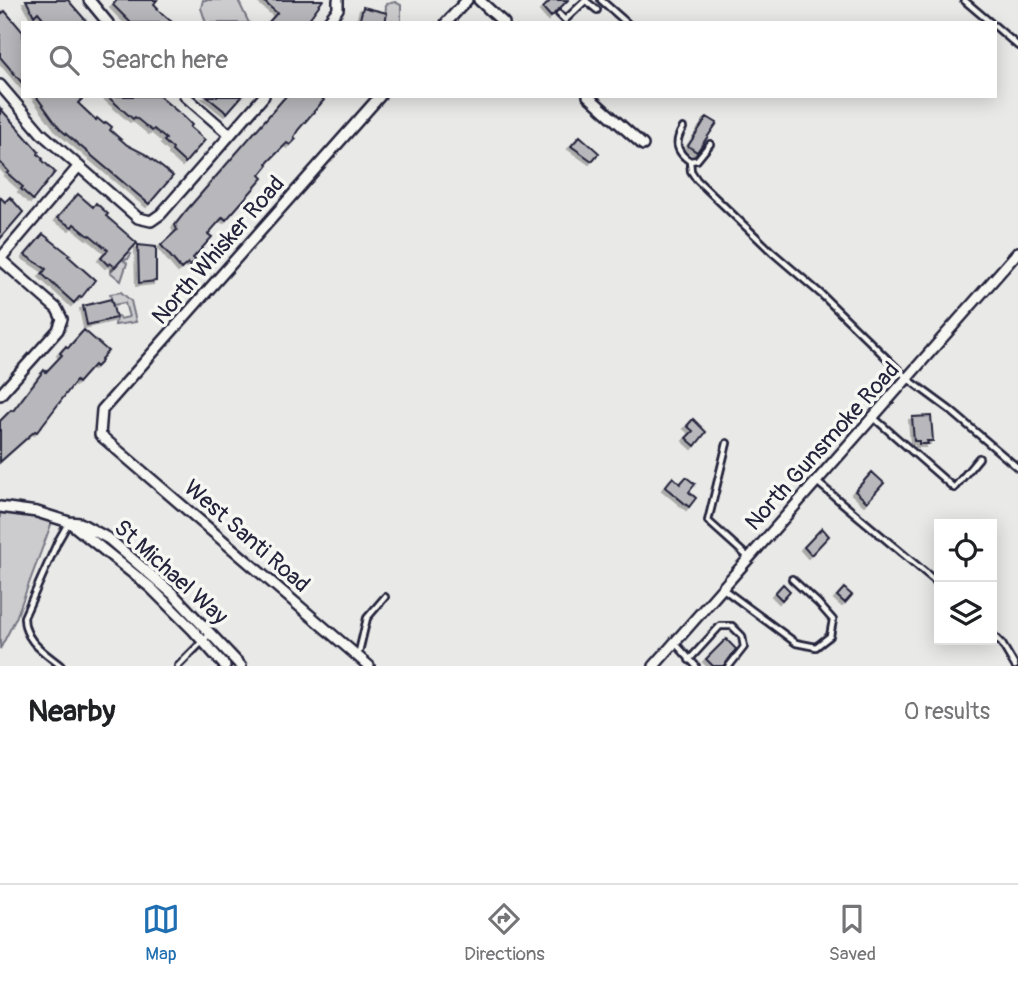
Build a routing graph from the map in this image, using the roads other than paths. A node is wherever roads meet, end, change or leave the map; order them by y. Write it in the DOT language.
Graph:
graph roads {
  1 [pos="89,0"];
  2 [pos="467,0"];
  3 [pos="479,0"];
  4 [pos="585,0"];
  5 [pos="601,0"];
  6 [pos="964,0"];
  7 [pos="339,1"];
  8 [pos="597,10"];
  9 [pos="559,14"];
  10 [pos="106,21"];
  11 [pos="329,21"];
  12 [pos="448,21"];
  13 [pos="503,21"];
  14 [pos="626,21"];
  15 [pos="989,21"];
  16 [pos="997,28"];
  17 [pos="1018,46"];
  18 [pos="0,85"];
  19 [pos="187,98"];
  20 [pos="262,98"];
  21 [pos="378,98"];
  22 [pos="590,98"];
  23 [pos="683,128"];
  24 [pos="230,135"];
  25 [pos="710,144"];
  26 [pos="643,145"];
  27 [pos="690,162"];
  28 [pos="79,166"];
  29 [pos="1018,252"];
  30 [pos="0,259"];
  31 [pos="908,379"];
  32 [pos="0,395"];
  33 [pos="874,418"];
  34 [pos="100,435"];
  35 [pos="727,443"];
  36 [pos="979,458"];
  37 [pos="1018,468"];
  38 [pos="816,481"];
  39 [pos="0,507"];
  40 [pos="69,522"];
  41 [pos="748,557"];
  42 [pos="792,579"];
  43 [pos="937,582"];
  44 [pos="721,587"];
  45 [pos="385,597"];
  46 [pos="212,632"];
  47 [pos="997,639"];
  48 [pos="203,641"];
  49 [pos="674,642"];
  50 [pos="358,657"];
  51 [pos="690,660"];
  52 [pos="61,666"];
  53 [pos="178,666"];
  54 [pos="225,666"];
  55 [pos="241,666"];
  56 [pos="369,666"];
  57 [pos="654,666"];
  58 [pos="696,666"];
  59 [pos="729,666"];
  60 [pos="1014,666"];
  1 -- 10 [label="street"];
  2 -- 12 [label="street"];
  3 -- 13 [label="street"];
  4 -- 8 [label="lane"];
  4 -- 9 [label="lane"];
  5 -- 14 [label="lane"];
  6 -- 15 [label="lane"];
  7 -- 11 [label="street"];
  16 -- 17 [label="lane"];
  18 -- 28 [label="street"];
  19 -- 24 [label="street"];
  20 -- 24 [label="street"];
  21 -- 34 [label="street, North Whisker Road"];
  22 -- 26 [label="street"];
  23 -- 27 [label="lane"];
  24 -- 28 [label="street"];
  25 -- 27 [label="lane"];
  27 -- 31 [label="lane"];
  28 -- 30 [label="street"];
  29 -- 31 [label="street, North Gunsmoke Road"];
  30 -- 32 [label="street"];
  31 -- 33 [label="street, North Gunsmoke Road"];
  31 -- 37 [label="lane"];
  33 -- 36 [label="lane"];
  33 -- 38 [label="street, North Gunsmoke Road"];
  34 -- 50 [label="street, West Santi Road"];
  35 -- 41 [label="lane"];
  38 -- 41 [label="street, North Gunsmoke Road"];
  38 -- 43 [label="lane"];
  39 -- 40 [label="street"];
  40 -- 46 [label="street, St Michael Way"];
  40 -- 48 [label="street, St Michael Way"];
  40 -- 52 [label="lane"];
  41 -- 44 [label="street, North Gunsmoke Road"];
  42 -- 44 [label="lane"];
  44 -- 49 [label="street, North Gunsmoke Road"];
  45 -- 50 [label="lane"];
  46 -- 48 [label="lane"];
  46 -- 55 [label="street, St Michael Way"];
  47 -- 60 [label="lane"];
  48 -- 53 [label="lane"];
  48 -- 54 [label="street, St Michael Way"];
  49 -- 51 [label="lane"];
  49 -- 57 [label="street, North Gunsmoke Road"];
  50 -- 56 [label="street, West Santi Road"];
  51 -- 58 [label="lane"];
  51 -- 59 [label="lane"];
}
